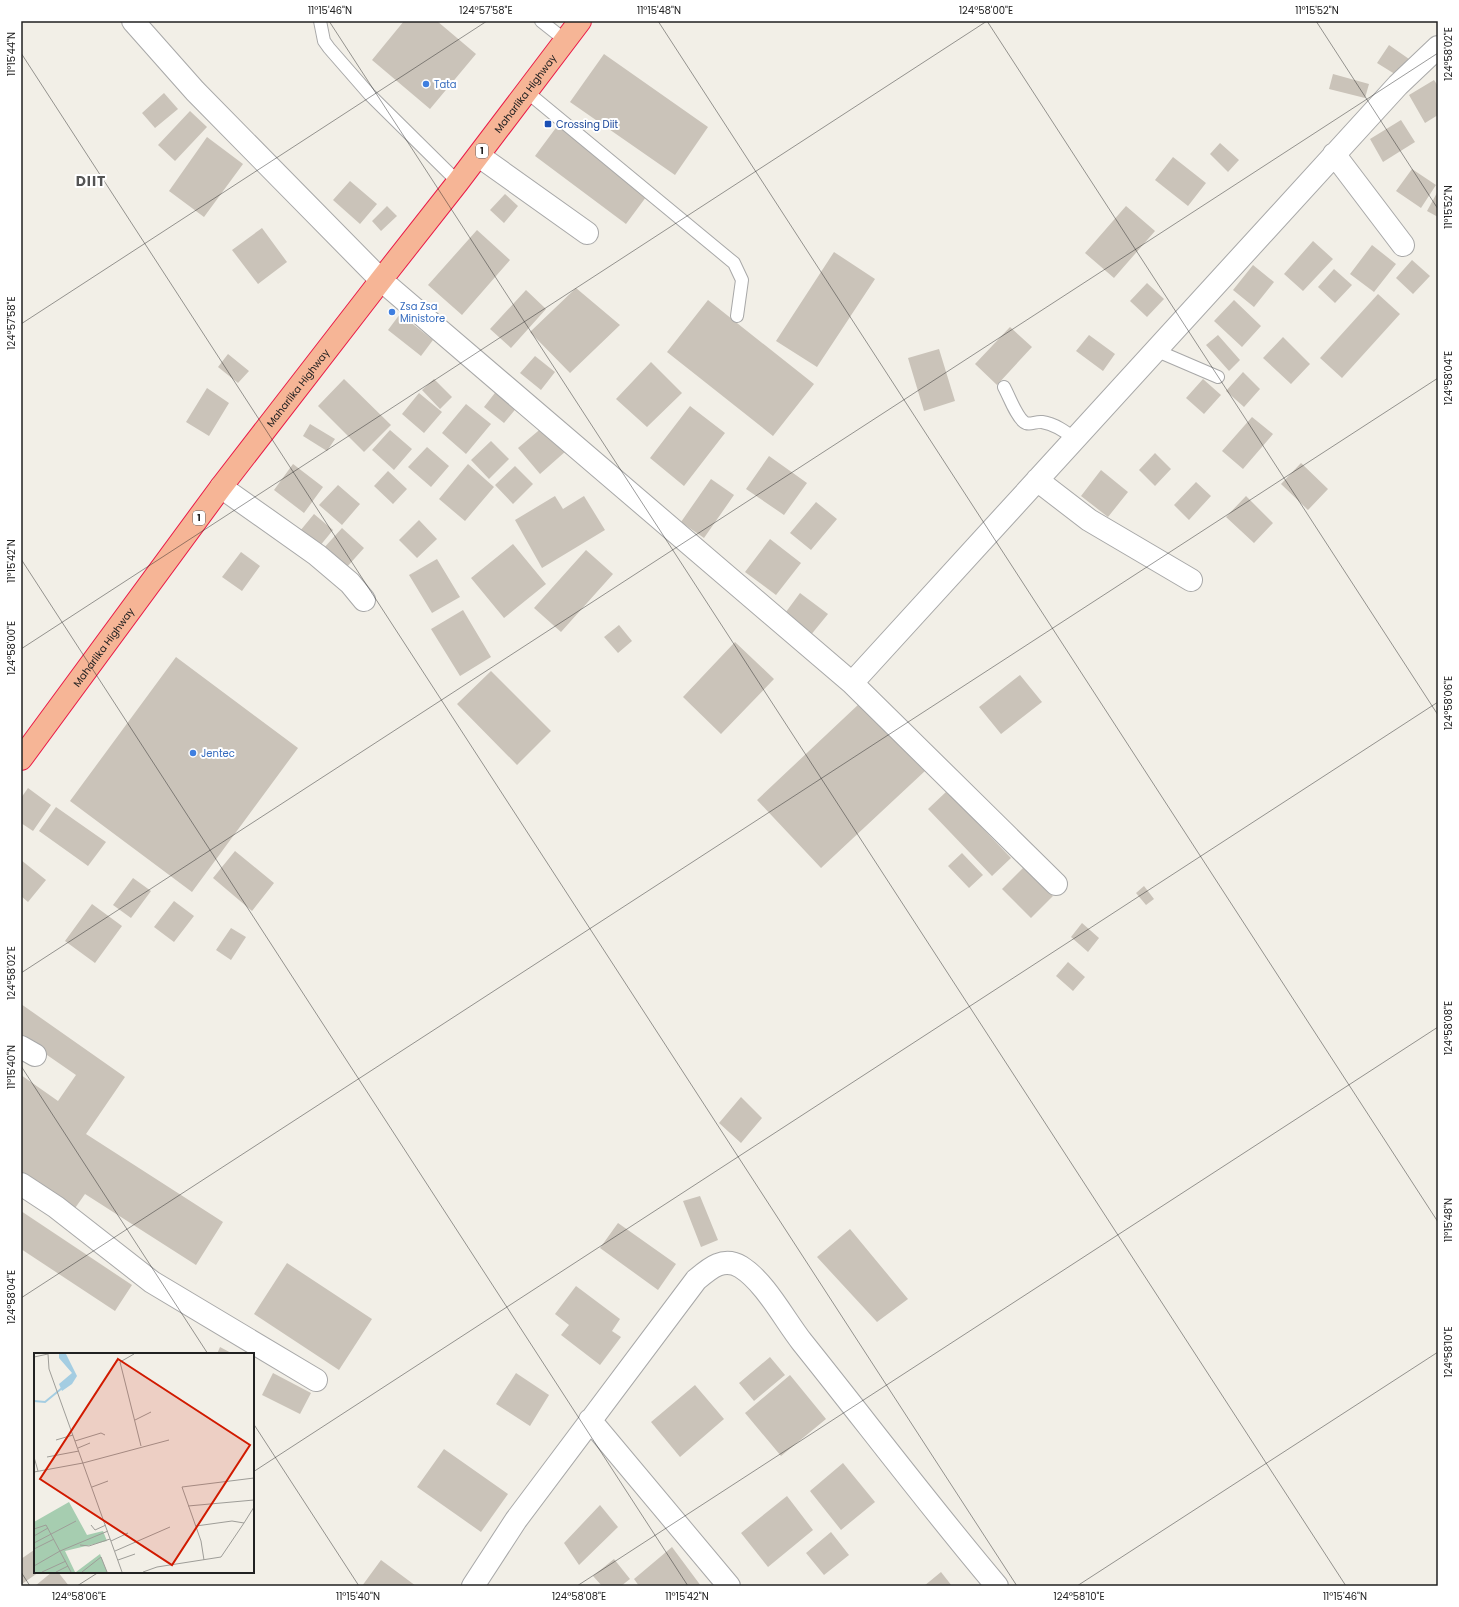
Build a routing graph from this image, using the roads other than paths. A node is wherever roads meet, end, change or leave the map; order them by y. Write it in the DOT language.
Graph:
graph roads {
  1 [pos="133,21"];
  2 [pos="320,21"];
  3 [pos="541,21"];
  4 [pos="580,21"];
  5 [pos="565,40"];
  6 [pos="1438,47"];
  7 [pos="527,92"];
  8 [pos="1334,154"];
  9 [pos="479,156"];
  10 [pos="458,182"];
  11 [pos="587,233"];
  12 [pos="1403,245"];
  13 [pos="381,280"];
  14 [pos="737,316"];
  15 [pos="1156,350"];
  16 [pos="1218,377"];
  17 [pos="1004,387"];
  18 [pos="1075,439"];
  19 [pos="1037,480"];
  20 [pos="221,487"];
  21 [pos="1191,580"];
  22 [pos="364,600"];
  23 [pos="852,683"];
  24 [pos="21,759"];
  25 [pos="1056,884"];
  26 [pos="21,1184"];
  27 [pos="316,1380"];
  28 [pos="590,1420"];
  29 [pos="473,1586"];
  30 [pos="729,1586"];
  31 [pos="997,1586"];
  1 -- 13 [label="street"];
  2 -- 10 [label="lane"];
  3 -- 5 [label="lane"];
  4 -- 5 [label="highway, Maharlika Highway / 1"];
  5 -- 7 [label="highway, Maharlika Highway / 1"];
  6 -- 8 [label="street"];
  7 -- 9 [label="highway, Maharlika Highway / 1"];
  7 -- 14 [label="lane"];
  8 -- 12 [label="street"];
  8 -- 15 [label="street"];
  9 -- 10 [label="highway, Maharlika Highway / 1"];
  9 -- 11 [label="street"];
  10 -- 13 [label="highway, Maharlika Highway / 1"];
  13 -- 20 [label="highway, Maharlika Highway / 1"];
  13 -- 23 [label="street"];
  15 -- 16 [label="lane"];
  15 -- 18 [label="street"];
  17 -- 18 [label="lane"];
  18 -- 19 [label="street"];
  19 -- 21 [label="street"];
  19 -- 23 [label="street"];
  20 -- 22 [label="street"];
  20 -- 24 [label="highway, Maharlika Highway / 1"];
  23 -- 25 [label="street"];
  26 -- 27 [label="street"];
  28 -- 29 [label="street"];
  28 -- 30 [label="street"];
  28 -- 31 [label="street"];
}
